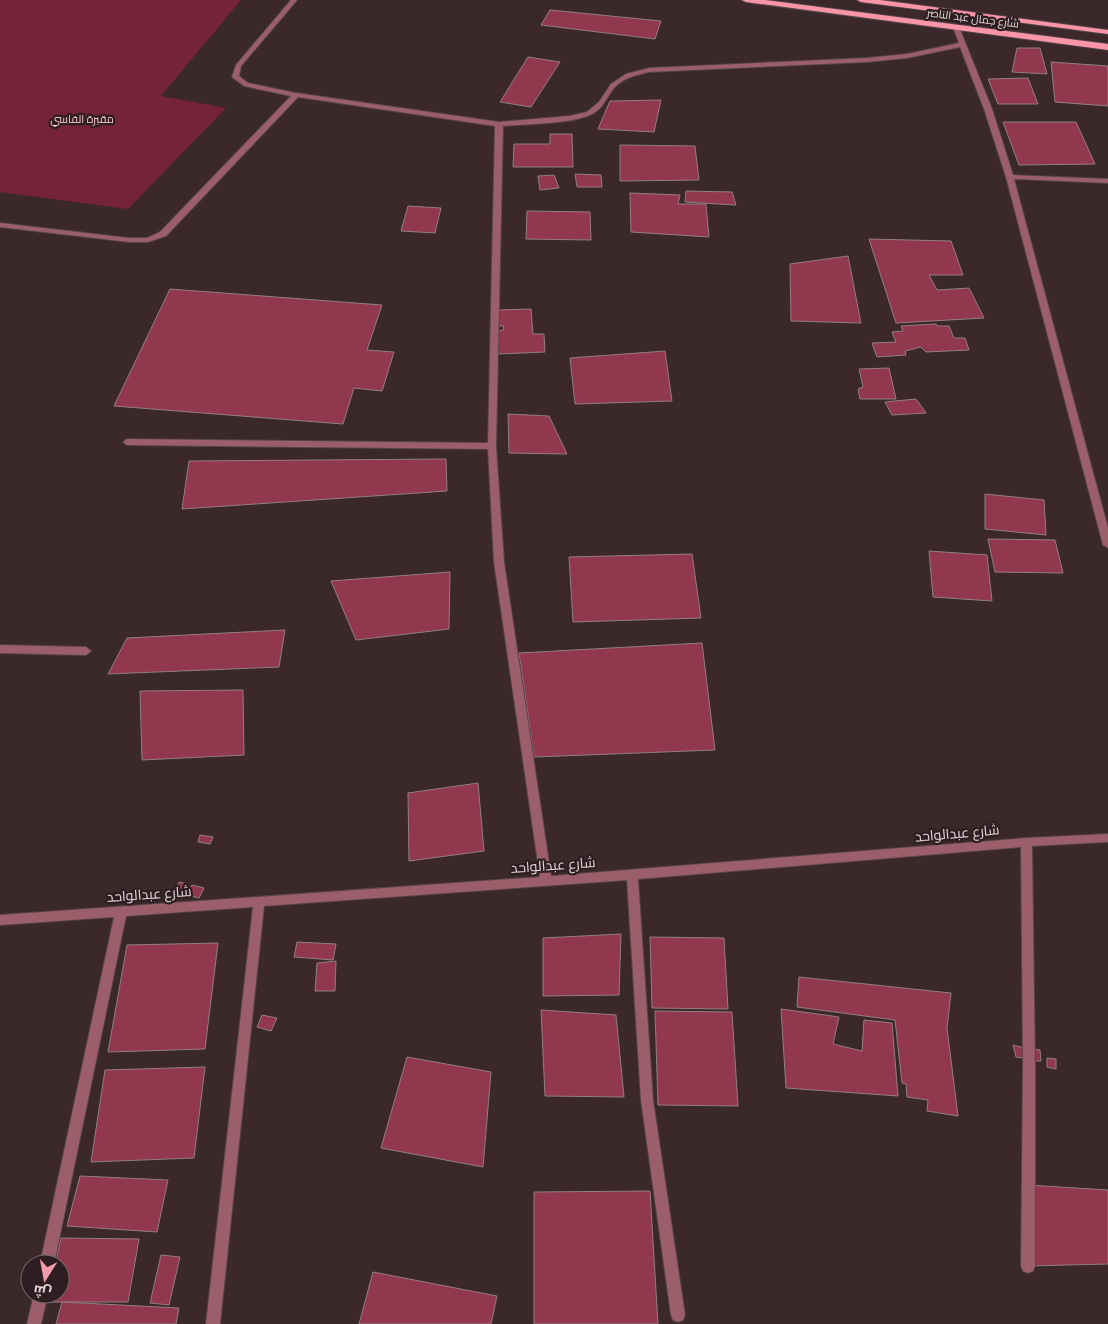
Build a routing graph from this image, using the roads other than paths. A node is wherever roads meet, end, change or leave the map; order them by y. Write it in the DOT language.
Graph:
graph roads {
  1 [pos="294,0"];
  2 [pos="746,0"];
  3 [pos="861,0"];
  4 [pos="896,2"];
  5 [pos="956,27"];
  6 [pos="1108,32"];
  7 [pos="963,44"];
  8 [pos="1108,47"];
  9 [pos="296,95"];
  10 [pos="499,124"];
  11 [pos="1010,177"];
  12 [pos="1108,181"];
  13 [pos="0,225"];
  14 [pos="127,442"];
  15 [pos="492,446"];
  16 [pos="1108,545"];
  17 [pos="0,649"];
  18 [pos="86,651"];
  19 [pos="1108,838"];
  20 [pos="1026,842"];
  21 [pos="632,875"];
  22 [pos="546,881"];
  23 [pos="259,901"];
  24 [pos="121,911"];
  25 [pos="0,920"];
  26 [pos="49,1254"];
  27 [pos="1028,1266"];
  28 [pos="38,1304"];
  29 [pos="678,1315"];
  30 [pos="34,1324"];
  31 [pos="213,1324"];
  1 -- 9 [label="street"];
  2 -- 5 [label="main road, شارع جمال عبد الناصر"];
  3 -- 4 [label="main road, شارع جمال عبد الناصر"];
  4 -- 6 [label="main road, شارع جمال عبد الناصر"];
  5 -- 7 [label="street"];
  5 -- 8 [label="main road, شارع جمال عبد الناصر"];
  7 -- 10 [label="street"];
  7 -- 11 [label="street"];
  9 -- 10 [label="street"];
  9 -- 13 [label="street"];
  10 -- 15 [label="street"];
  11 -- 12 [label="street"];
  11 -- 16 [label="street"];
  14 -- 15 [label="street"];
  15 -- 22 [label="street"];
  17 -- 18 [label="street"];
  19 -- 20 [label="street, شارع عبدالواحد"];
  20 -- 21 [label="street, شارع عبدالواحد"];
  20 -- 27 [label="street"];
  21 -- 22 [label="street, شارع عبدالواحد"];
  21 -- 29 [label="street"];
  22 -- 23 [label="street, شارع عبدالواحد"];
  23 -- 24 [label="street, شارع عبدالواحد"];
  23 -- 31 [label="street"];
  24 -- 25 [label="street, شارع عبدالواحد"];
  24 -- 26 [label="street"];
  28 -- 30 [label="street"];
}
